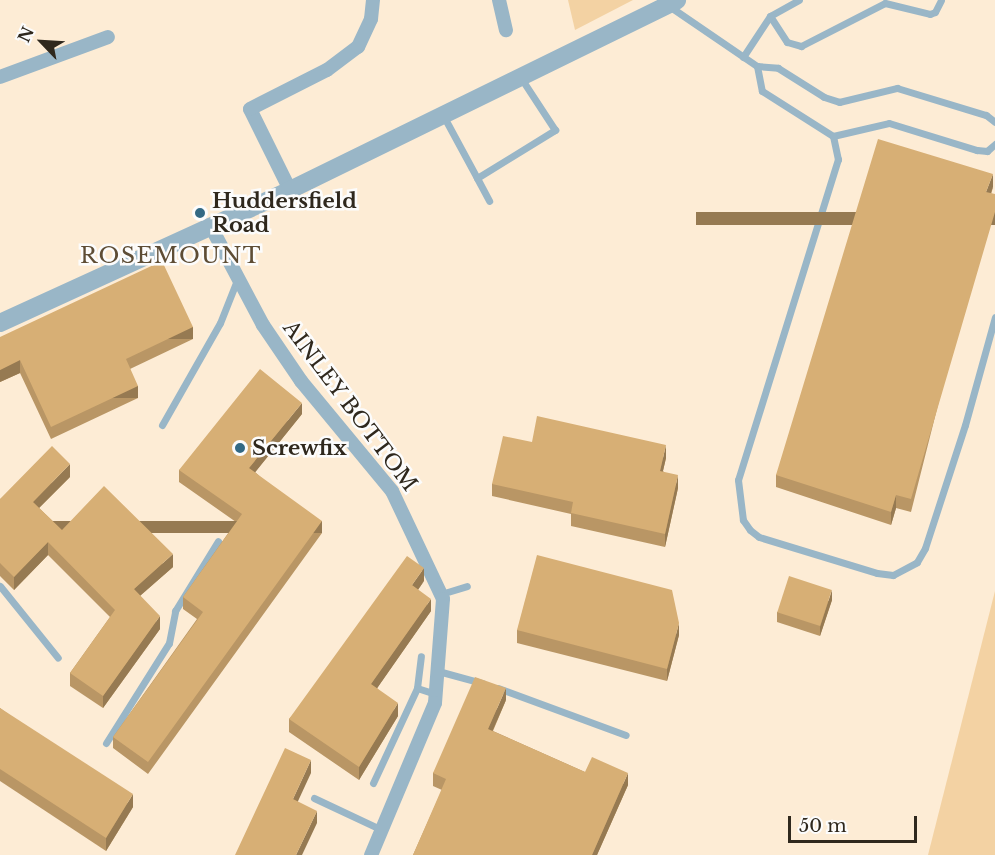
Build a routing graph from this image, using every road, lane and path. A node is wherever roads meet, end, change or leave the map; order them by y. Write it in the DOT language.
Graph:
graph roads {
  1 [pos="373,0"];
  2 [pos="499,0"];
  3 [pos="799,0"];
  4 [pos="941,0"];
  5 [pos="672,2"];
  6 [pos="770,16"];
  7 [pos="506,30"];
  8 [pos="108,37"];
  9 [pos="743,57"];
  10 [pos="757,66"];
  11 [pos="520,76"];
  12 [pos="0,77"];
  13 [pos="442,114"];
  14 [pos="995,122"];
  15 [pos="833,136"];
  16 [pos="995,144"];
  17 [pos="477,178"];
  18 [pos="290,190"];
  19 [pos="489,201"];
  20 [pos="210,225"];
  21 [pos="237,280"];
  22 [pos="995,317"];
  23 [pos="0,323"];
  24 [pos="162,425"];
  25 [pos="218,541"];
  26 [pos="0,585"];
  27 [pos="467,586"];
  28 [pos="441,594"];
  29 [pos="422,656"];
  30 [pos="58,658"];
  31 [pos="438,670"];
  32 [pos="417,688"];
  33 [pos="436,694"];
  34 [pos="626,735"];
  35 [pos="106,742"];
  36 [pos="374,783"];
  37 [pos="314,798"];
  38 [pos="382,830"];
  39 [pos="371,855"];
  1 -- 18 [label="street"];
  2 -- 7 [label="street"];
  3 -- 6 [label="lane"];
  4 -- 6 [label="lane"];
  5 -- 9 [label="lane"];
  5 -- 11 [label="street"];
  6 -- 9 [label="lane"];
  8 -- 12 [label="street"];
  9 -- 10 [label="lane"];
  10 -- 14 [label="lane"];
  10 -- 15 [label="lane"];
  11 -- 13 [label="street"];
  11 -- 17 [label="lane"];
  13 -- 17 [label="lane"];
  13 -- 18 [label="street"];
  15 -- 16 [label="lane"];
  15 -- 22 [label="lane"];
  17 -- 19 [label="lane"];
  18 -- 20 [label="street"];
  20 -- 21 [label="street, AINLEY BOTTOM"];
  20 -- 23 [label="street"];
  21 -- 24 [label="lane"];
  21 -- 28 [label="street, AINLEY BOTTOM"];
  25 -- 35 [label="lane"];
  26 -- 30 [label="lane"];
  27 -- 28 [label="lane"];
  28 -- 31 [label="street, AINLEY BOTTOM"];
  29 -- 32 [label="lane"];
  31 -- 33 [label="street, AINLEY BOTTOM"];
  31 -- 34 [label="lane"];
  32 -- 33 [label="lane"];
  32 -- 36 [label="lane"];
  33 -- 38 [label="street, AINLEY BOTTOM"];
  37 -- 38 [label="lane"];
  38 -- 39 [label="street, AINLEY BOTTOM"];
}
